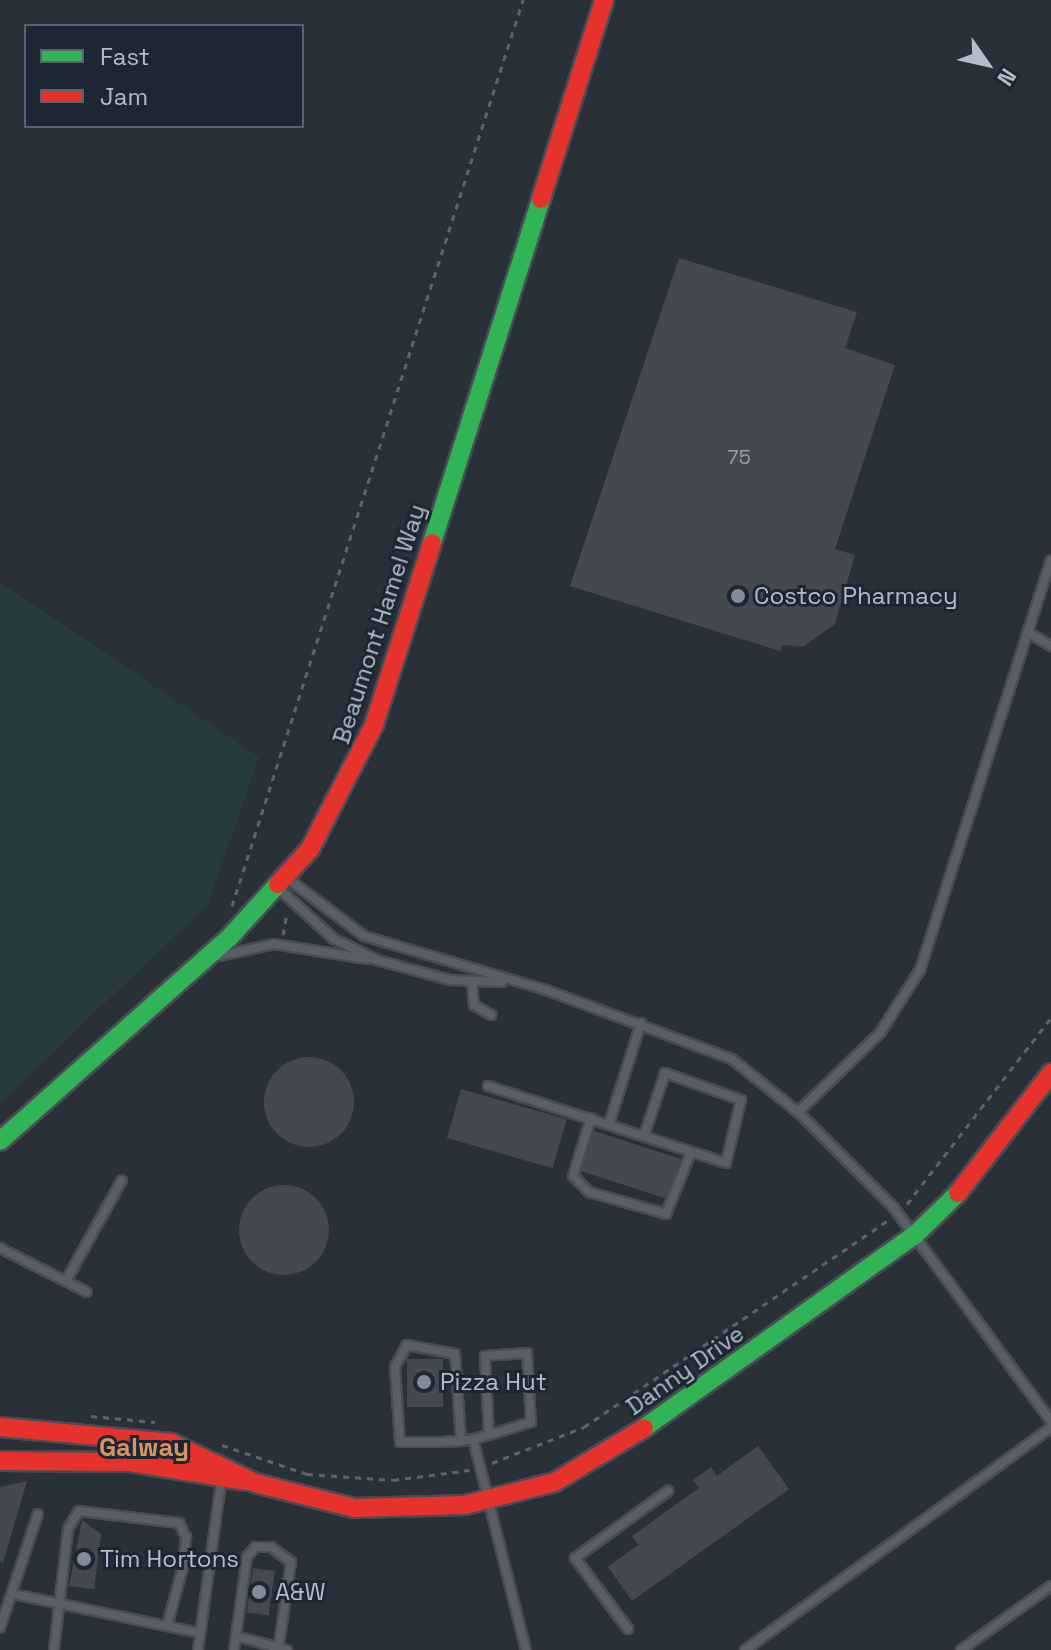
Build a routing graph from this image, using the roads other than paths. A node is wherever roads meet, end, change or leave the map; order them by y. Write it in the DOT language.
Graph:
graph roads {
  1 [pos="604,0"];
  2 [pos="1051,560"];
  3 [pos="1027,632"];
  4 [pos="1051,646"];
  5 [pos="282,883"];
  6 [pos="377,960"];
  7 [pos="197,968"];
  8 [pos="510,981"];
  9 [pos="472,984"];
  10 [pos="491,1015"];
  11 [pos="641,1023"];
  12 [pos="1051,1073"];
  13 [pos="488,1086"];
  14 [pos="798,1112"];
  15 [pos="591,1118"];
  16 [pos="609,1124"];
  17 [pos="644,1136"];
  18 [pos="0,1141"];
  19 [pos="691,1152"];
  20 [pos="122,1180"];
  21 [pos="915,1235"];
  22 [pos="0,1248"];
  23 [pos="66,1281"];
  24 [pos="87,1292"];
  25 [pos="1051,1421"];
  26 [pos="0,1427"];
  27 [pos="1051,1428"];
  28 [pos="489,1435"];
  29 [pos="473,1439"];
  30 [pos="461,1441"];
  31 [pos="0,1461"];
  32 [pos="221,1479"];
  33 [pos="255,1483"];
  34 [pos="668,1491"];
  35 [pos="489,1500"];
  36 [pos="38,1514"];
  37 [pos="1051,1586"];
  38 [pos="7,1598"];
  39 [pos="59,1609"];
  40 [pos="167,1626"];
  41 [pos="0,1628"];
  42 [pos="628,1629"];
  43 [pos="200,1633"];
  44 [pos="236,1636"];
  45 [pos="283,1647"];
  46 [pos="54,1650"];
  47 [pos="198,1650"];
  48 [pos="234,1650"];
  49 [pos="526,1650"];
  50 [pos="745,1650"];
  51 [pos="961,1650"];
  1 -- 5 [label="street, Beaumont Hamel Way"];
  2 -- 3 [label="lane"];
  3 -- 4 [label="lane"];
  3 -- 14 [label="lane"];
  5 -- 6 [label="lane"];
  5 -- 7 [label="street, Beaumont Hamel Way"];
  5 -- 8 [label="lane"];
  6 -- 7 [label="lane"];
  6 -- 9 [label="lane"];
  7 -- 18 [label="street, Beaumont Hamel Way"];
  8 -- 9 [label="lane"];
  8 -- 11 [label="lane"];
  9 -- 10 [label="lane"];
  11 -- 14 [label="lane"];
  11 -- 16 [label="lane"];
  12 -- 21 [label="street, Danny Drive"];
  13 -- 15 [label="lane"];
  14 -- 21 [label="lane"];
  15 -- 16 [label="lane"];
  15 -- 19 [label="lane"];
  16 -- 17 [label="lane"];
  17 -- 19 [label="lane"];
  17 -- 19 [label="lane"];
  20 -- 23 [label="lane"];
  21 -- 25 [label="lane"];
  21 -- 35 [label="street, Danny Drive"];
  22 -- 23 [label="lane"];
  23 -- 24 [label="lane"];
  26 -- 33 [label="street, Danny Drive"];
  27 -- 50 [label="lane"];
  28 -- 28 [label="lane"];
  28 -- 29 [label="lane"];
  29 -- 30 [label="lane"];
  29 -- 35 [label="lane"];
  30 -- 30 [label="lane"];
  31 -- 32 [label="street, Danny Drive"];
  32 -- 33 [label="street, Danny Drive"];
  32 -- 43 [label="lane"];
  33 -- 35 [label="street, Danny Drive"];
  34 -- 42 [label="lane"];
  35 -- 49 [label="lane"];
  36 -- 38 [label="lane"];
  37 -- 51 [label="lane"];
  38 -- 39 [label="lane"];
  38 -- 41 [label="lane"];
  39 -- 40 [label="lane"];
  39 -- 40 [label="lane"];
  39 -- 46 [label="lane"];
  40 -- 43 [label="lane"];
  43 -- 47 [label="lane"];
  44 -- 45 [label="lane"];
  44 -- 45 [label="lane"];
  44 -- 48 [label="lane"];
}
